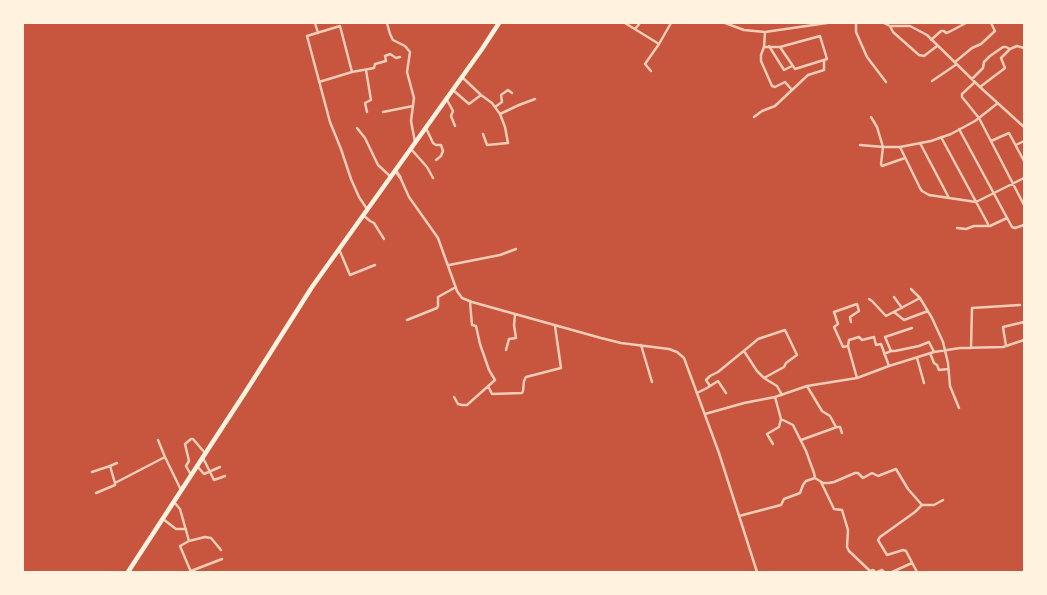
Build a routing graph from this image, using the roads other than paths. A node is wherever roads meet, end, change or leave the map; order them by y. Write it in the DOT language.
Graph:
graph roads {
  1 [pos="314,23"];
  2 [pos="387,23"];
  3 [pos="499,23"];
  4 [pos="625,23"];
  5 [pos="640,23"];
  6 [pos="670,23"];
  7 [pos="725,23"];
  8 [pos="827,23"];
  9 [pos="856,23"];
  10 [pos="884,23"];
  11 [pos="966,23"];
  12 [pos="991,23"];
  13 [pos="897,25"];
  14 [pos="890,26"];
  15 [pos="635,29"];
  16 [pos="765,32"];
  17 [pos="318,33"];
  18 [pos="931,40"];
  19 [pos="659,44"];
  20 [pos="769,46"];
  21 [pos="780,46"];
  22 [pos="937,46"];
  23 [pos="764,47"];
  24 [pos="1024,48"];
  25 [pos="1010,49"];
  26 [pos="400,57"];
  27 [pos="824,60"];
  28 [pos="956,63"];
  29 [pos="792,66"];
  30 [pos="366,70"];
  31 [pos="651,71"];
  32 [pos="352,72"];
  33 [pos="462,76"];
  34 [pos="972,79"];
  35 [pos="932,81"];
  36 [pos="319,82"];
  37 [pos="886,82"];
  38 [pos="975,82"];
  39 [pos="980,87"];
  40 [pos="453,90"];
  41 [pos="792,90"];
  42 [pos="512,93"];
  43 [pos="481,94"];
  44 [pos="446,99"];
  45 [pos="535,99"];
  46 [pos="998,103"];
  47 [pos="413,106"];
  48 [pos="495,107"];
  49 [pos="367,112"];
  50 [pos="383,112"];
  51 [pos="500,114"];
  52 [pos="754,117"];
  53 [pos="871,117"];
  54 [pos="979,118"];
  55 [pos="455,126"];
  56 [pos="426,127"];
  57 [pos="1024,127"];
  58 [pos="357,128"];
  59 [pos="959,129"];
  60 [pos="483,134"];
  61 [pos="941,137"];
  62 [pos="416,140"];
  63 [pos="991,141"];
  64 [pos="1024,141"];
  65 [pos="920,143"];
  66 [pos="860,145"];
  67 [pos="1016,145"];
  68 [pos="883,147"];
  69 [pos="900,147"];
  70 [pos="410,148"];
  71 [pos="905,158"];
  72 [pos="436,160"];
  73 [pos="1024,161"];
  74 [pos="395,170"];
  75 [pos="390,176"];
  76 [pos="400,178"];
  77 [pos="433,178"];
  78 [pos="1024,178"];
  79 [pos="1013,183"];
  80 [pos="994,193"];
  81 [pos="950,198"];
  82 [pos="976,202"];
  83 [pos="1024,205"];
  84 [pos="367,209"];
  85 [pos="363,214"];
  86 [pos="1007,218"];
  87 [pos="988,224"];
  88 [pos="1024,225"];
  89 [pos="957,228"];
  90 [pos="384,239"];
  91 [pos="339,249"];
  92 [pos="516,249"];
  93 [pos="375,265"];
  94 [pos="449,265"];
  95 [pos="456,287"];
  96 [pos="912,289"];
  97 [pos="894,297"];
  98 [pos="920,298"];
  99 [pos="869,299"];
  100 [pos="470,302"];
  101 [pos="1020,305"];
  102 [pos="902,308"];
  103 [pos="928,311"];
  104 [pos="894,312"];
  105 [pos="515,315"];
  106 [pos="408,320"];
  107 [pos="851,322"];
  108 [pos="1024,322"];
  109 [pos="555,326"];
  110 [pos="912,328"];
  111 [pos="1024,340"];
  112 [pos="641,345"];
  113 [pos="848,346"];
  114 [pos="1006,346"];
  115 [pos="971,348"];
  116 [pos="506,350"];
  117 [pos="945,350"];
  118 [pos="744,351"];
  119 [pos="891,351"];
  120 [pos="934,352"];
  121 [pos="930,353"];
  122 [pos="884,354"];
  123 [pos="916,358"];
  124 [pos="890,366"];
  125 [pos="948,369"];
  126 [pos="764,378"];
  127 [pos="857,378"];
  128 [pos="652,382"];
  129 [pos="924,383"];
  130 [pos="488,386"];
  131 [pos="710,386"];
  132 [pos="807,386"];
  133 [pos="697,393"];
  134 [pos="726,393"];
  135 [pos="782,394"];
  136 [pos="454,397"];
  137 [pos="775,397"];
  138 [pos="959,408"];
  139 [pos="705,414"];
  140 [pos="781,419"];
  141 [pos="836,427"];
  142 [pos="842,433"];
  143 [pos="158,440"];
  144 [pos="800,440"];
  145 [pos="773,444"];
  146 [pos="204,455"];
  147 [pos="165,457"];
  148 [pos="117,463"];
  149 [pos="110,466"];
  150 [pos="196,466"];
  151 [pos="220,467"];
  152 [pos="92,472"];
  153 [pos="210,472"];
  154 [pos="191,475"];
  155 [pos="225,476"];
  156 [pos="815,478"];
  157 [pos="821,481"];
  158 [pos="116,483"];
  159 [pos="181,490"];
  160 [pos="96,493"];
  161 [pos="944,500"];
  162 [pos="174,502"];
  163 [pos="922,505"];
  164 [pos="739,516"];
  165 [pos="163,519"];
  166 [pos="186,529"];
  167 [pos="189,541"];
  168 [pos="221,550"];
  169 [pos="222,559"];
  170 [pos="912,563"];
  171 [pos="129,570"];
  172 [pos="191,572"];
  173 [pos="757,572"];
  174 [pos="876,572"];
  175 [pos="884,572"];
  176 [pos="892,572"];
  177 [pos="916,572"];
  1 -- 17 [label="street"];
  2 -- 47 [label="street"];
  3 -- 33 [label="main road"];
  4 -- 15 [label="street"];
  5 -- 15 [label="street"];
  6 -- 19 [label="street"];
  7 -- 16 [label="street"];
  8 -- 16 [label="street"];
  9 -- 37 [label="street"];
  10 -- 14 [label="street"];
  11 -- 18 [label="street"];
  12 -- 28 [label="street"];
  13 -- 14 [label="street"];
  13 -- 18 [label="street"];
  14 -- 22 [label="street"];
  15 -- 19 [label="street"];
  16 -- 23 [label="street"];
  17 -- 32 [label="street"];
  17 -- 36 [label="street"];
  18 -- 22 [label="street"];
  19 -- 31 [label="street"];
  20 -- 21 [label="street"];
  20 -- 23 [label="street"];
  20 -- 29 [label="street"];
  21 -- 27 [label="street"];
  21 -- 29 [label="street"];
  22 -- 28 [label="street"];
  23 -- 41 [label="street"];
  24 -- 25 [label="street"];
  25 -- 34 [label="street"];
  25 -- 39 [label="street"];
  26 -- 30 [label="street"];
  27 -- 29 [label="street"];
  27 -- 41 [label="street"];
  28 -- 34 [label="street"];
  28 -- 35 [label="street"];
  30 -- 32 [label="street"];
  30 -- 49 [label="street"];
  32 -- 36 [label="street"];
  33 -- 40 [label="main road"];
  33 -- 43 [label="street"];
  34 -- 38 [label="street"];
  36 -- 84 [label="street"];
  38 -- 39 [label="street"];
  38 -- 54 [label="street"];
  39 -- 46 [label="street"];
  40 -- 43 [label="street"];
  40 -- 44 [label="main road"];
  41 -- 52 [label="street"];
  42 -- 48 [label="street"];
  43 -- 48 [label="street"];
  44 -- 55 [label="street"];
  44 -- 56 [label="main road"];
  45 -- 51 [label="street"];
  46 -- 54 [label="street"];
  46 -- 57 [label="street"];
  47 -- 50 [label="street"];
  47 -- 62 [label="street"];
  48 -- 51 [label="street"];
  51 -- 60 [label="street"];
  53 -- 68 [label="street"];
  54 -- 59 [label="street"];
  54 -- 63 [label="street"];
  56 -- 62 [label="main road"];
  56 -- 72 [label="street"];
  58 -- 75 [label="street"];
  59 -- 61 [label="street"];
  59 -- 80 [label="street"];
  61 -- 65 [label="street"];
  61 -- 82 [label="street"];
  62 -- 70 [label="main road"];
  63 -- 67 [label="street"];
  63 -- 79 [label="street"];
  64 -- 67 [label="street"];
  65 -- 69 [label="street"];
  65 -- 81 [label="street"];
  66 -- 68 [label="street"];
  67 -- 73 [label="street"];
  68 -- 69 [label="street"];
  68 -- 71 [label="street"];
  69 -- 71 [label="street"];
  70 -- 74 [label="main road"];
  70 -- 77 [label="street"];
  71 -- 81 [label="street"];
  74 -- 75 [label="main road"];
  74 -- 76 [label="street"];
  75 -- 84 [label="main road"];
  76 -- 94 [label="street"];
  78 -- 79 [label="street"];
  79 -- 80 [label="street"];
  79 -- 83 [label="street"];
  80 -- 82 [label="street"];
  80 -- 86 [label="street"];
  81 -- 82 [label="street"];
  82 -- 87 [label="street"];
  84 -- 85 [label="main road"];
  85 -- 90 [label="street"];
  85 -- 91 [label="main road"];
  86 -- 88 [label="street"];
  86 -- 89 [label="street"];
  91 -- 93 [label="street"];
  91 -- 146 [label="main road"];
  92 -- 94 [label="street"];
  94 -- 95 [label="street"];
  95 -- 100 [label="street"];
  95 -- 106 [label="street"];
  96 -- 98 [label="street"];
  97 -- 102 [label="street"];
  98 -- 102 [label="street"];
  98 -- 103 [label="street"];
  99 -- 104 [label="street"];
  100 -- 105 [label="street"];
  100 -- 130 [label="street"];
  101 -- 115 [label="street"];
  102 -- 104 [label="street"];
  103 -- 104 [label="street"];
  103 -- 117 [label="street"];
  105 -- 109 [label="street"];
  105 -- 116 [label="street"];
  107 -- 113 [label="street"];
  108 -- 114 [label="street"];
  109 -- 112 [label="street"];
  109 -- 130 [label="street"];
  110 -- 119 [label="street"];
  111 -- 114 [label="street"];
  112 -- 128 [label="street"];
  112 -- 133 [label="street"];
  113 -- 122 [label="street"];
  113 -- 127 [label="street"];
  114 -- 115 [label="street"];
  115 -- 117 [label="street"];
  117 -- 120 [label="street"];
  117 -- 125 [label="street"];
  118 -- 126 [label="street"];
  118 -- 126 [label="street"];
  118 -- 131 [label="street"];
  119 -- 120 [label="street"];
  119 -- 122 [label="street"];
  120 -- 121 [label="street"];
  121 -- 123 [label="street"];
  121 -- 125 [label="street"];
  122 -- 124 [label="street"];
  123 -- 124 [label="street"];
  123 -- 129 [label="street"];
  124 -- 127 [label="street"];
  125 -- 138 [label="street"];
  126 -- 135 [label="street"];
  127 -- 132 [label="street"];
  130 -- 136 [label="street"];
  131 -- 133 [label="street"];
  131 -- 134 [label="street"];
  132 -- 135 [label="street"];
  132 -- 141 [label="street"];
  133 -- 139 [label="street"];
  135 -- 137 [label="street"];
  137 -- 139 [label="street"];
  137 -- 140 [label="street"];
  139 -- 164 [label="street"];
  140 -- 144 [label="street"];
  140 -- 145 [label="street"];
  141 -- 142 [label="street"];
  141 -- 144 [label="street"];
  143 -- 147 [label="street"];
  144 -- 156 [label="street"];
  146 -- 150 [label="main road"];
  146 -- 153 [label="street"];
  146 -- 154 [label="street"];
  147 -- 158 [label="street"];
  147 -- 159 [label="street"];
  148 -- 149 [label="street"];
  149 -- 152 [label="street"];
  149 -- 158 [label="street"];
  150 -- 153 [label="street"];
  150 -- 154 [label="main road"];
  151 -- 153 [label="street"];
  153 -- 155 [label="street"];
  154 -- 159 [label="main road"];
  156 -- 157 [label="street"];
  156 -- 164 [label="street"];
  157 -- 163 [label="street"];
  157 -- 174 [label="street"];
  158 -- 160 [label="street"];
  159 -- 162 [label="main road"];
  161 -- 163 [label="street"];
  162 -- 165 [label="main road"];
  162 -- 166 [label="street"];
  163 -- 170 [label="street"];
  164 -- 173 [label="street"];
  165 -- 166 [label="street"];
  165 -- 171 [label="main road"];
  166 -- 167 [label="street"];
  167 -- 168 [label="street"];
  167 -- 172 [label="street"];
  169 -- 172 [label="street"];
  170 -- 176 [label="street"];
  170 -- 177 [label="street"];
  174 -- 175 [label="street"];
}
